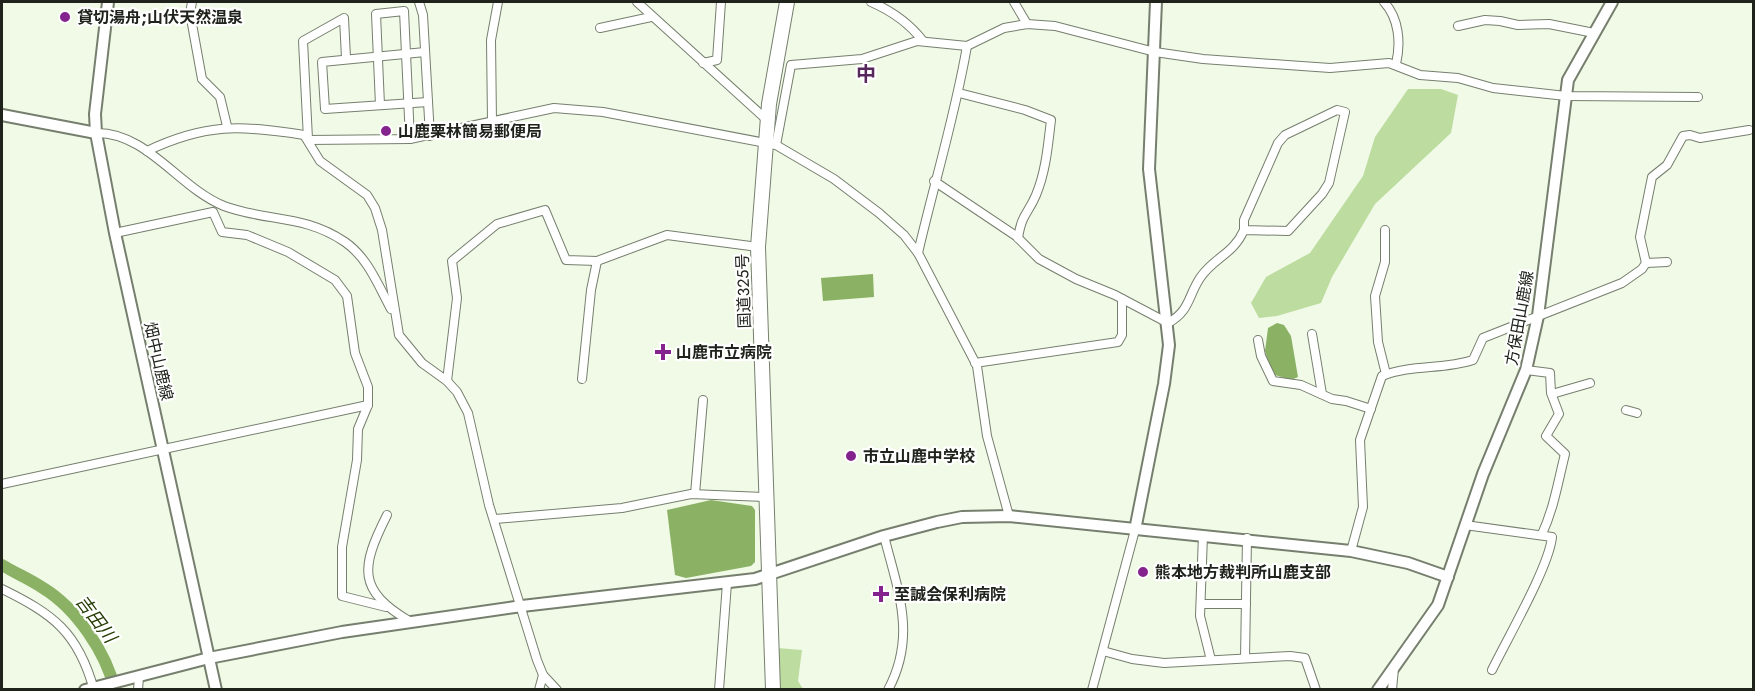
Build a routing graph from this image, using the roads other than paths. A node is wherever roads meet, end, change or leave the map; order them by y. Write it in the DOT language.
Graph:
graph roads {
  1 [pos="108,2"];
  2 [pos="192,2"];
  3 [pos="419,2"];
  4 [pos="498,2"];
  5 [pos="637,2"];
  6 [pos="721,2"];
  7 [pos="787,2"];
  8 [pos="872,2"];
  9 [pos="1014,2"];
  10 [pos="1156,2"];
  11 [pos="1384,2"];
  12 [pos="1612,2"];
  13 [pos="651,17"];
  14 [pos="1027,24"];
  15 [pos="1458,26"];
  16 [pos="600,28"];
  17 [pos="1594,33"];
  18 [pos="922,41"];
  19 [pos="967,46"];
  20 [pos="425,52"];
  21 [pos="1155,52"];
  22 [pos="406,56"];
  23 [pos="346,58"];
  24 [pos="377,58"];
  25 [pos="703,63"];
  26 [pos="1396,64"];
  27 [pos="959,93"];
  28 [pos="1566,96"];
  29 [pos="1698,97"];
  30 [pos="428,102"];
  31 [pos="408,103"];
  32 [pos="380,105"];
  33 [pos="2,115"];
  34 [pos="768,121"];
  35 [pos="492,122"];
  36 [pos="226,126"];
  37 [pos="1749,130"];
  38 [pos="96,133"];
  39 [pos="430,136"];
  40 [pos="410,139"];
  41 [pos="308,140"];
  42 [pos="770,143"];
  43 [pos="147,151"];
  44 [pos="934,181"];
  45 [pos="1244,230"];
  46 [pos="1385,230"];
  47 [pos="115,232"];
  48 [pos="1018,238"];
  49 [pos="758,248"];
  50 [pos="918,253"];
  51 [pos="597,261"];
  52 [pos="1667,262"];
  53 [pos="1646,263"];
  54 [pos="1122,299"];
  55 [pos="394,315"];
  56 [pos="1538,316"];
  57 [pos="1168,322"];
  58 [pos="1312,334"];
  59 [pos="1257,340"];
  60 [pos="975,363"];
  61 [pos="1526,370"];
  62 [pos="1386,374"];
  63 [pos="582,379"];
  64 [pos="447,381"];
  65 [pos="1590,383"];
  66 [pos="1322,394"];
  67 [pos="1552,394"];
  68 [pos="703,400"];
  69 [pos="368,405"];
  70 [pos="1371,409"];
  71 [pos="1626,410"];
  72 [pos="1637,413"];
  73 [pos="164,450"];
  74 [pos="2,484"];
  75 [pos="695,494"];
  76 [pos="766,497"];
  77 [pos="387,515"];
  78 [pos="1009,516"];
  79 [pos="495,519"];
  80 [pos="1465,525"];
  81 [pos="1135,530"];
  82 [pos="1542,534"];
  83 [pos="1203,535"];
  84 [pos="885,536"];
  85 [pos="1247,538"];
  86 [pos="1351,551"];
  87 [pos="767,576"];
  88 [pos="1448,577"];
  89 [pos="727,583"];
  90 [pos="2,589"];
  91 [pos="1201,604"];
  92 [pos="1246,604"];
  93 [pos="522,606"];
  94 [pos="386,607"];
  95 [pos="411,622"];
  96 [pos="1103,651"];
  97 [pos="209,658"];
  98 [pos="1245,658"];
  99 [pos="1211,660"];
  100 [pos="1394,668"];
  101 [pos="1492,670"];
  102 [pos="543,675"];
  103 [pos="139,677"];
  104 [pos="91,689"];
  105 [pos="138,690"];
  106 [pos="216,690"];
  107 [pos="539,690"];
  108 [pos="557,690"];
  109 [pos="719,690"];
  110 [pos="773,690"];
  111 [pos="888,690"];
  112 [pos="1092,690"];
  113 [pos="1316,690"];
  114 [pos="1378,690"];
  115 [pos="1392,690"];
  1 -- 38 [label="street, 畑中山鹿線"];
  2 -- 36 [label="street"];
  3 -- 20 [label="street"];
  4 -- 35 [label="street"];
  5 -- 13 [label="street"];
  6 -- 25 [label="street"];
  7 -- 34 [label="highway, 国道325号"];
  8 -- 18 [label="street"];
  9 -- 14 [label="street"];
  10 -- 21 [label="street"];
  11 -- 26 [label="street"];
  12 -- 17 [label="street, 方保田山鹿線"];
  13 -- 16 [label="street"];
  13 -- 25 [label="street"];
  14 -- 19 [label="street"];
  14 -- 21 [label="street"];
  15 -- 17 [label="street"];
  17 -- 28 [label="street, 方保田山鹿線"];
  18 -- 19 [label="street"];
  18 -- 42 [label="street"];
  19 -- 27 [label="street"];
  20 -- 22 [label="street"];
  20 -- 30 [label="street"];
  21 -- 26 [label="street"];
  21 -- 57 [label="street"];
  22 -- 24 [label="street"];
  22 -- 24 [label="street"];
  22 -- 31 [label="street"];
  23 -- 24 [label="street"];
  23 -- 32 [label="street"];
  23 -- 41 [label="street"];
  24 -- 32 [label="street"];
  25 -- 34 [label="street"];
  26 -- 28 [label="street"];
  27 -- 44 [label="street"];
  27 -- 48 [label="street"];
  28 -- 29 [label="street"];
  28 -- 56 [label="street, 方保田山鹿線"];
  30 -- 31 [label="street"];
  30 -- 39 [label="street"];
  31 -- 32 [label="street"];
  31 -- 40 [label="street"];
  33 -- 38 [label="street"];
  34 -- 42 [label="highway, 国道325号"];
  35 -- 39 [label="street"];
  35 -- 42 [label="street"];
  36 -- 41 [label="street"];
  36 -- 43 [label="street"];
  37 -- 53 [label="street"];
  38 -- 43 [label="street"];
  38 -- 47 [label="street, 畑中山鹿線"];
  39 -- 40 [label="street"];
  40 -- 41 [label="street"];
  41 -- 55 [label="street"];
  42 -- 49 [label="highway, 国道325号"];
  42 -- 50 [label="street"];
  43 -- 55 [label="street"];
  44 -- 48 [label="street"];
  44 -- 50 [label="street"];
  45 -- 45 [label="street"];
  45 -- 57 [label="street"];
  46 -- 62 [label="street"];
  47 -- 69 [label="street"];
  47 -- 73 [label="street, 畑中山鹿線"];
  48 -- 54 [label="street"];
  49 -- 51 [label="street"];
  49 -- 76 [label="highway, 国道325号"];
  50 -- 60 [label="street"];
  51 -- 63 [label="street"];
  51 -- 64 [label="street"];
  52 -- 53 [label="street"];
  53 -- 56 [label="street"];
  54 -- 57 [label="street"];
  54 -- 60 [label="street"];
  55 -- 64 [label="street"];
  56 -- 61 [label="street, 方保田山鹿線"];
  56 -- 62 [label="street"];
  57 -- 81 [label="street"];
  58 -- 66 [label="street"];
  59 -- 66 [label="street"];
  60 -- 78 [label="street"];
  61 -- 67 [label="street"];
  61 -- 80 [label="street, 方保田山鹿線"];
  62 -- 70 [label="street"];
  64 -- 79 [label="street"];
  65 -- 67 [label="street"];
  66 -- 70 [label="street"];
  67 -- 82 [label="street"];
  68 -- 75 [label="street"];
  69 -- 73 [label="street"];
  69 -- 94 [label="street"];
  70 -- 86 [label="street"];
  71 -- 72 [label="street"];
  73 -- 74 [label="street"];
  73 -- 97 [label="street, 畑中山鹿線"];
  75 -- 76 [label="street"];
  75 -- 79 [label="street"];
  76 -- 87 [label="highway, 国道325号"];
  77 -- 94 [label="street"];
  78 -- 81 [label="street"];
  78 -- 84 [label="street"];
  79 -- 93 [label="street"];
  80 -- 82 [label="street"];
  80 -- 88 [label="street, 方保田山鹿線"];
  81 -- 83 [label="street"];
  81 -- 96 [label="street"];
  82 -- 101 [label="street"];
  83 -- 85 [label="street"];
  83 -- 91 [label="street"];
  84 -- 87 [label="street"];
  84 -- 111 [label="street"];
  85 -- 86 [label="street"];
  85 -- 92 [label="street"];
  86 -- 88 [label="street"];
  87 -- 89 [label="street"];
  87 -- 110 [label="highway, 国道325号"];
  88 -- 100 [label="street, 方保田山鹿線"];
  89 -- 93 [label="street"];
  89 -- 109 [label="street"];
  90 -- 104 [label="street"];
  91 -- 92 [label="street"];
  91 -- 99 [label="street"];
  92 -- 98 [label="street"];
  93 -- 95 [label="street"];
  93 -- 102 [label="street"];
  94 -- 95 [label="street"];
  95 -- 97 [label="street"];
  96 -- 99 [label="street"];
  96 -- 112 [label="street"];
  97 -- 103 [label="street"];
  97 -- 106 [label="street, 畑中山鹿線"];
  98 -- 99 [label="street"];
  98 -- 113 [label="street"];
  100 -- 114 [label="street, 方保田山鹿線"];
  100 -- 115 [label="street"];
  102 -- 107 [label="street"];
  102 -- 108 [label="street"];
  103 -- 104 [label="street"];
  103 -- 105 [label="street"];
}
